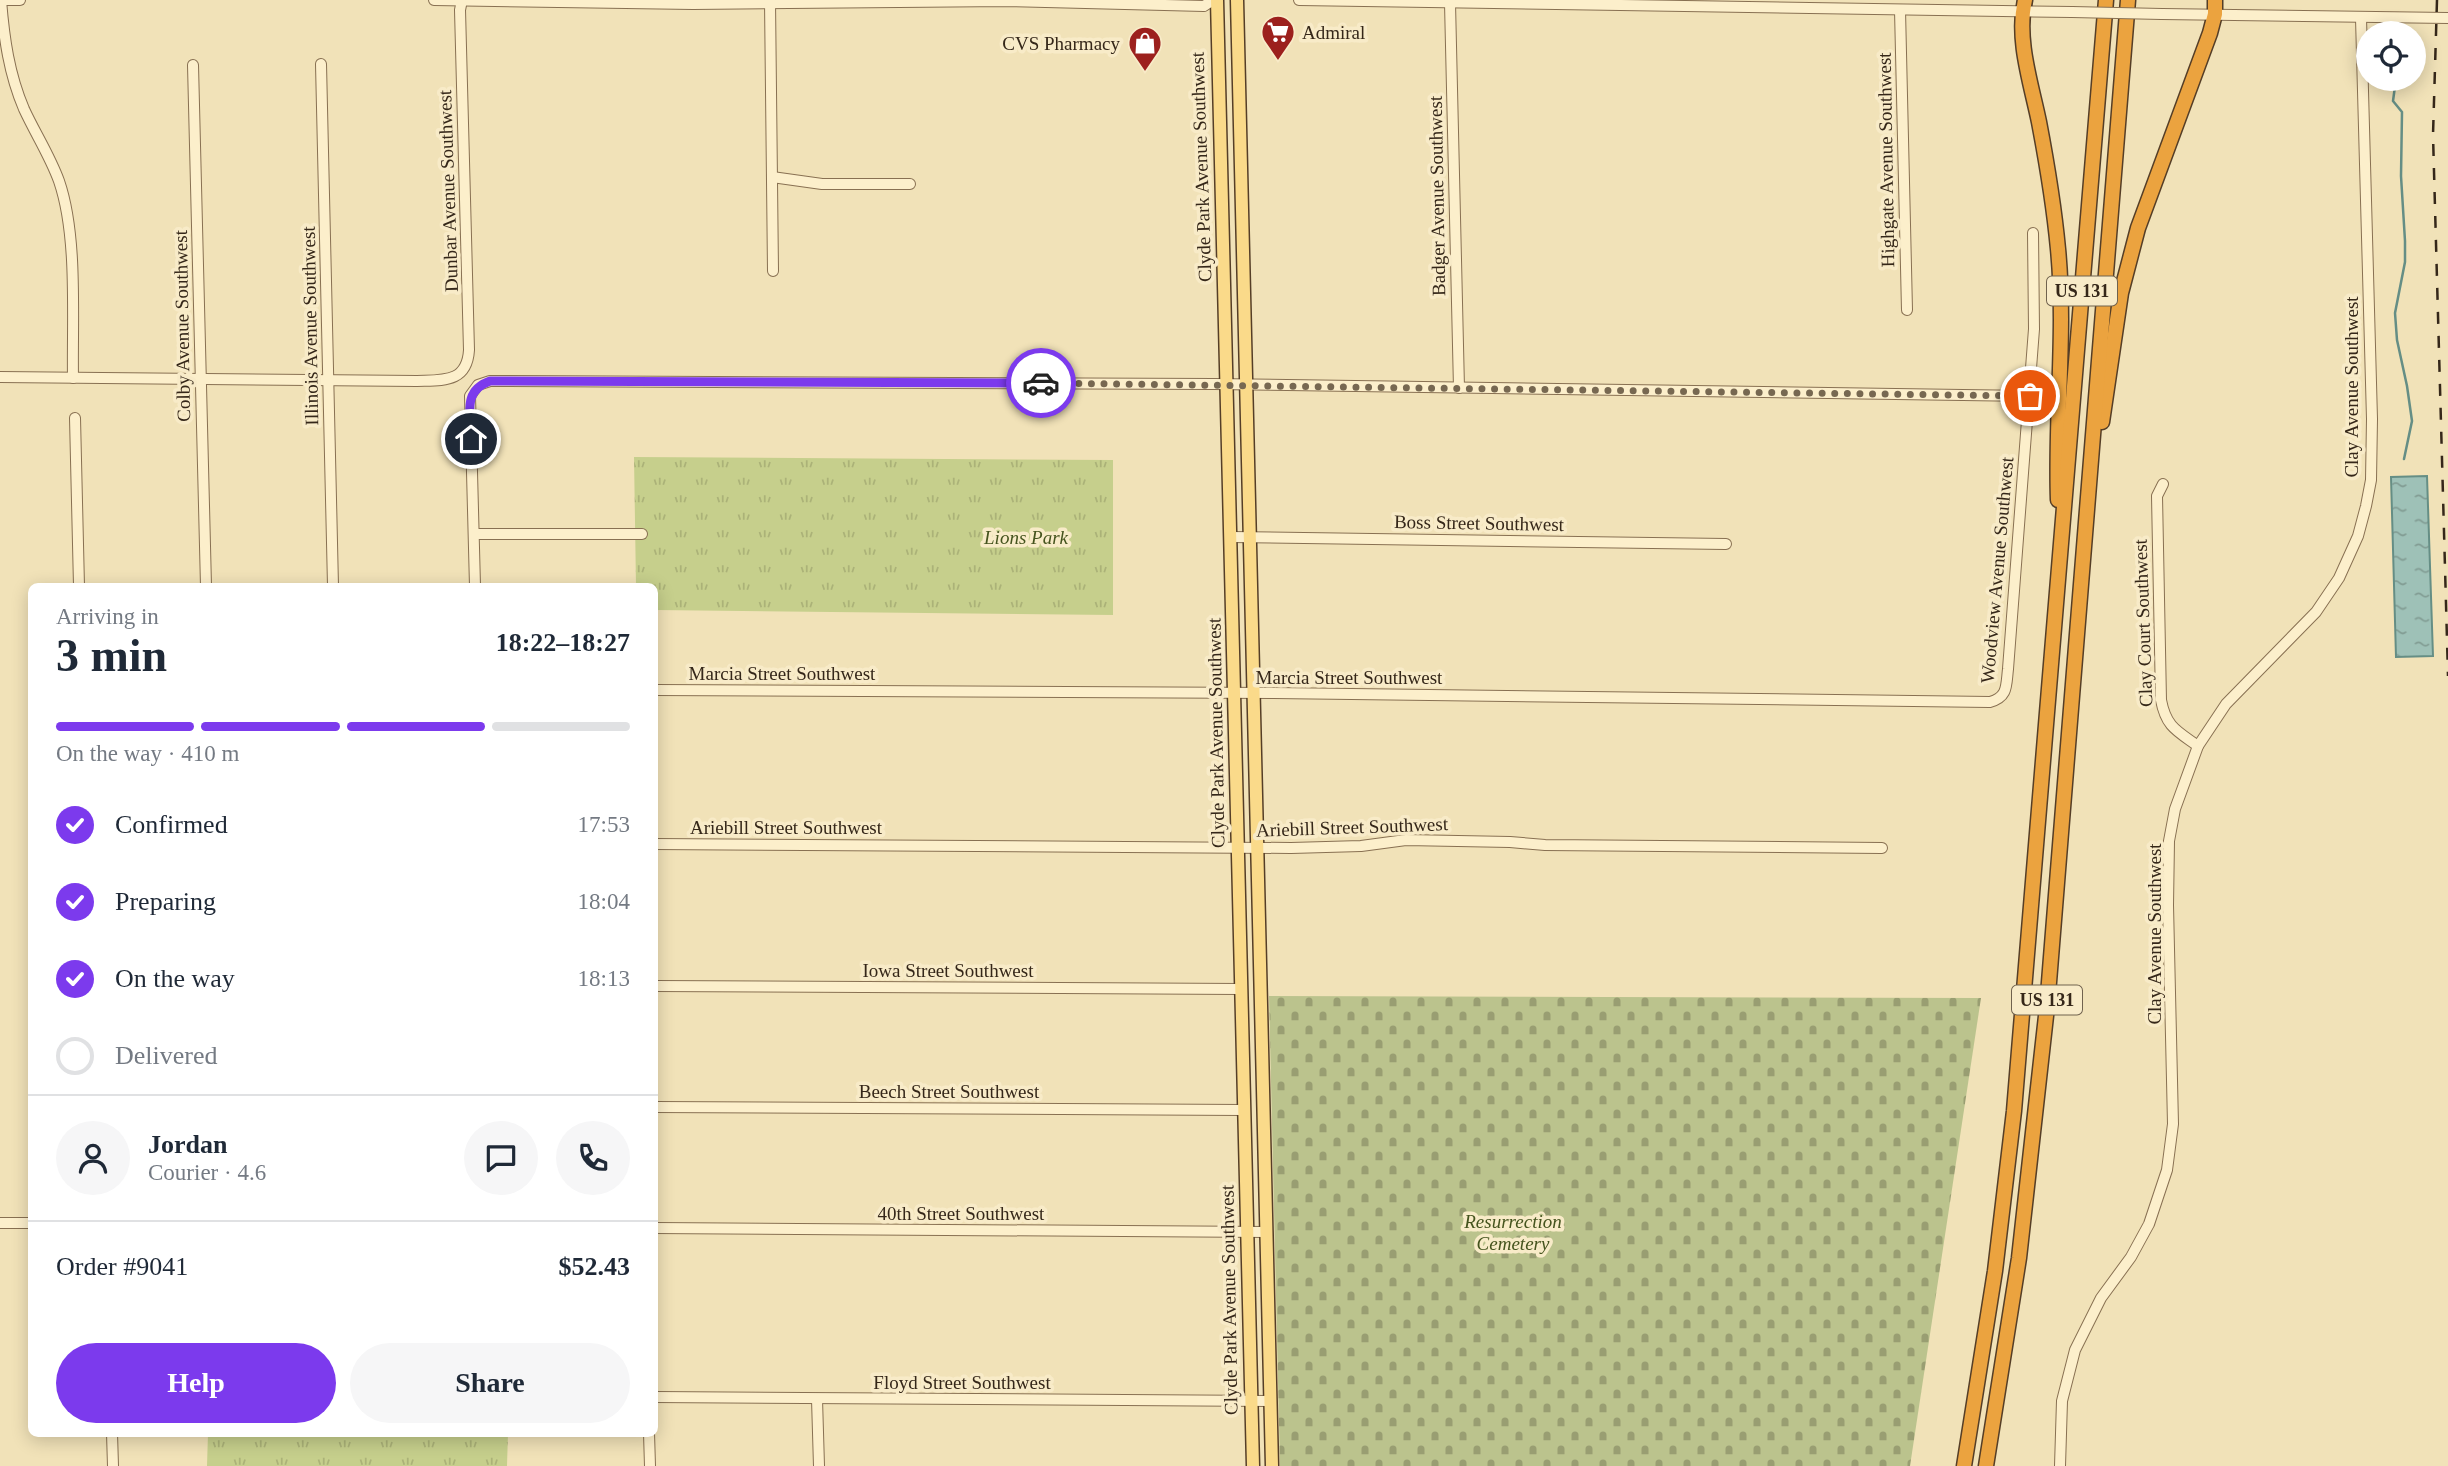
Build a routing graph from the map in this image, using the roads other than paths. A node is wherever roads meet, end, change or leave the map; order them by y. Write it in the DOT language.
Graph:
graph roads {
  1 [pos="1,0"];
  2 [pos="20,0"];
  3 [pos="434,0"];
  4 [pos="462,0"];
  5 [pos="1215,0"];
  6 [pos="1237,0"];
  7 [pos="1299,0"];
  8 [pos="2106,0"];
  9 [pos="2128,0"];
  10 [pos="921,1"];
  11 [pos="771,2"];
  12 [pos="1450,3"];
  13 [pos="2024,6"];
  14 [pos="2215,7"];
  15 [pos="1900,10"];
  16 [pos="2361,18"];
  17 [pos="2448,18"];
  18 [pos="321,64"];
  19 [pos="193,65"];
  20 [pos="772,177"];
  21 [pos="910,184"];
  22 [pos="2033,233"];
  23 [pos="772,271"];
  24 [pos="1907,310"];
  25 [pos="0,377"];
  26 [pos="201,377"];
  27 [pos="73,378"];
  28 [pos="329,380"];
  29 [pos="1227,385"];
  30 [pos="1247,385"];
  31 [pos="1459,388"];
  32 [pos="2030,396"];
  33 [pos="75,418"];
  34 [pos="2163,484"];
  35 [pos="2085,531"];
  36 [pos="474,534"];
  37 [pos="642,534"];
  38 [pos="1231,537"];
  39 [pos="1249,538"];
  40 [pos="1726,544"];
  41 [pos="2060,572"];
  42 [pos="79,583"];
  43 [pos="206,583"];
  44 [pos="333,583"];
  45 [pos="475,583"];
  46 [pos="658,690"];
  47 [pos="1235,694"];
  48 [pos="1253,694"];
  49 [pos="2000,699"];
  50 [pos="2198,746"];
  51 [pos="658,844"];
  52 [pos="1238,847"];
  53 [pos="1256,848"];
  54 [pos="1882,848"];
  55 [pos="658,986"];
  56 [pos="1241,989"];
  57 [pos="658,1107"];
  58 [pos="1244,1110"];
  59 [pos="0,1223"];
  60 [pos="28,1223"];
  61 [pos="658,1228"];
  62 [pos="1247,1232"];
  63 [pos="1267,1232"];
  64 [pos="658,1397"];
  65 [pos="817,1399"];
  66 [pos="1251,1401"];
  67 [pos="1270,1401"];
  68 [pos="112,1437"];
  69 [pos="649,1437"];
  70 [pos="113,1466"];
  71 [pos="650,1466"];
  72 [pos="819,1466"];
  73 [pos="1253,1466"];
  74 [pos="1272,1466"];
  75 [pos="1964,1466"];
  76 [pos="1986,1466"];
  77 [pos="2060,1466"];
  1 -- 2 [label="street"];
  1 -- 27 [label="street"];
  3 -- 4 [label="street"];
  4 -- 11 [label="street"];
  4 -- 28 [label="street, Dunbar Avenue Southwest"];
  5 -- 10 [label="street"];
  5 -- 29 [label="main road, Clyde Park Avenue Southwest"];
  6 -- 30 [label="main road, Clyde Park Avenue Southwest"];
  7 -- 12 [label="street"];
  8 -- 41 [label="highway, US 131"];
  9 -- 35 [label="highway, US 131"];
  10 -- 11 [label="street"];
  11 -- 20 [label="street"];
  12 -- 15 [label="street"];
  12 -- 31 [label="street, Badger Avenue Southwest"];
  13 -- 14 [label="street, bridge"];
  13 -- 15 [label="street"];
  13 -- 41 [label="highway"];
  14 -- 16 [label="street"];
  14 -- 35 [label="highway"];
  15 -- 24 [label="street, Highgate Avenue Southwest"];
  16 -- 17 [label="street"];
  16 -- 50 [label="street, Clay Avenue Southwest"];
  18 -- 28 [label="street, Illinois Avenue Southwest"];
  19 -- 26 [label="street, Colby Avenue Southwest"];
  20 -- 21 [label="street"];
  20 -- 23 [label="street"];
  22 -- 32 [label="street, Woodview Avenue Southwest"];
  25 -- 27 [label="street"];
  26 -- 27 [label="street"];
  26 -- 28 [label="street"];
  26 -- 43 [label="street, Colby Avenue Southwest"];
  28 -- 44 [label="street, Illinois Avenue Southwest"];
  29 -- 30 [label="street"];
  29 -- 36 [label="street"];
  29 -- 38 [label="main road, Clyde Park Avenue Southwest"];
  30 -- 31 [label="street"];
  30 -- 39 [label="main road, Clyde Park Avenue Southwest"];
  31 -- 32 [label="street"];
  32 -- 49 [label="street, Woodview Avenue Southwest"];
  33 -- 42 [label="street"];
  34 -- 50 [label="street, Clay Court Southwest"];
  35 -- 76 [label="highway, US 131"];
  36 -- 37 [label="street"];
  36 -- 45 [label="street"];
  38 -- 39 [label="street, Boss Street Southwest"];
  38 -- 47 [label="main road, Clyde Park Avenue Southwest"];
  39 -- 40 [label="street, Boss Street Southwest"];
  39 -- 48 [label="main road, Clyde Park Avenue Southwest"];
  41 -- 75 [label="highway, US 131"];
  46 -- 47 [label="street, Marcia Street Southwest"];
  47 -- 48 [label="street, Marcia Street Southwest"];
  47 -- 52 [label="main road, Clyde Park Avenue Southwest"];
  48 -- 49 [label="street, Marcia Street Southwest"];
  48 -- 53 [label="main road, Clyde Park Avenue Southwest"];
  50 -- 77 [label="street, Clay Avenue Southwest"];
  51 -- 52 [label="street, Ariebill Street Southwest"];
  52 -- 53 [label="street, Ariebill Street Southwest"];
  52 -- 56 [label="main road, Clyde Park Avenue Southwest"];
  53 -- 54 [label="street, Ariebill Street Southwest"];
  53 -- 63 [label="main road, Clyde Park Avenue Southwest"];
  55 -- 56 [label="street, Iowa Street Southwest"];
  56 -- 58 [label="main road, Clyde Park Avenue Southwest"];
  57 -- 58 [label="street, Beech Street Southwest"];
  58 -- 62 [label="main road, Clyde Park Avenue Southwest"];
  59 -- 60 [label="street"];
  61 -- 62 [label="street, 40th Street Southwest"];
  62 -- 63 [label="street, 40th Street Southwest"];
  62 -- 66 [label="main road, Clyde Park Avenue Southwest"];
  63 -- 67 [label="main road, Clyde Park Avenue Southwest"];
  64 -- 65 [label="street, Floyd Street Southwest"];
  65 -- 66 [label="street, Floyd Street Southwest"];
  65 -- 72 [label="street"];
  66 -- 67 [label="street, Floyd Street Southwest"];
  66 -- 73 [label="main road, Clyde Park Avenue Southwest"];
  67 -- 74 [label="main road, Clyde Park Avenue Southwest"];
  68 -- 70 [label="street"];
  69 -- 71 [label="street"];
}
